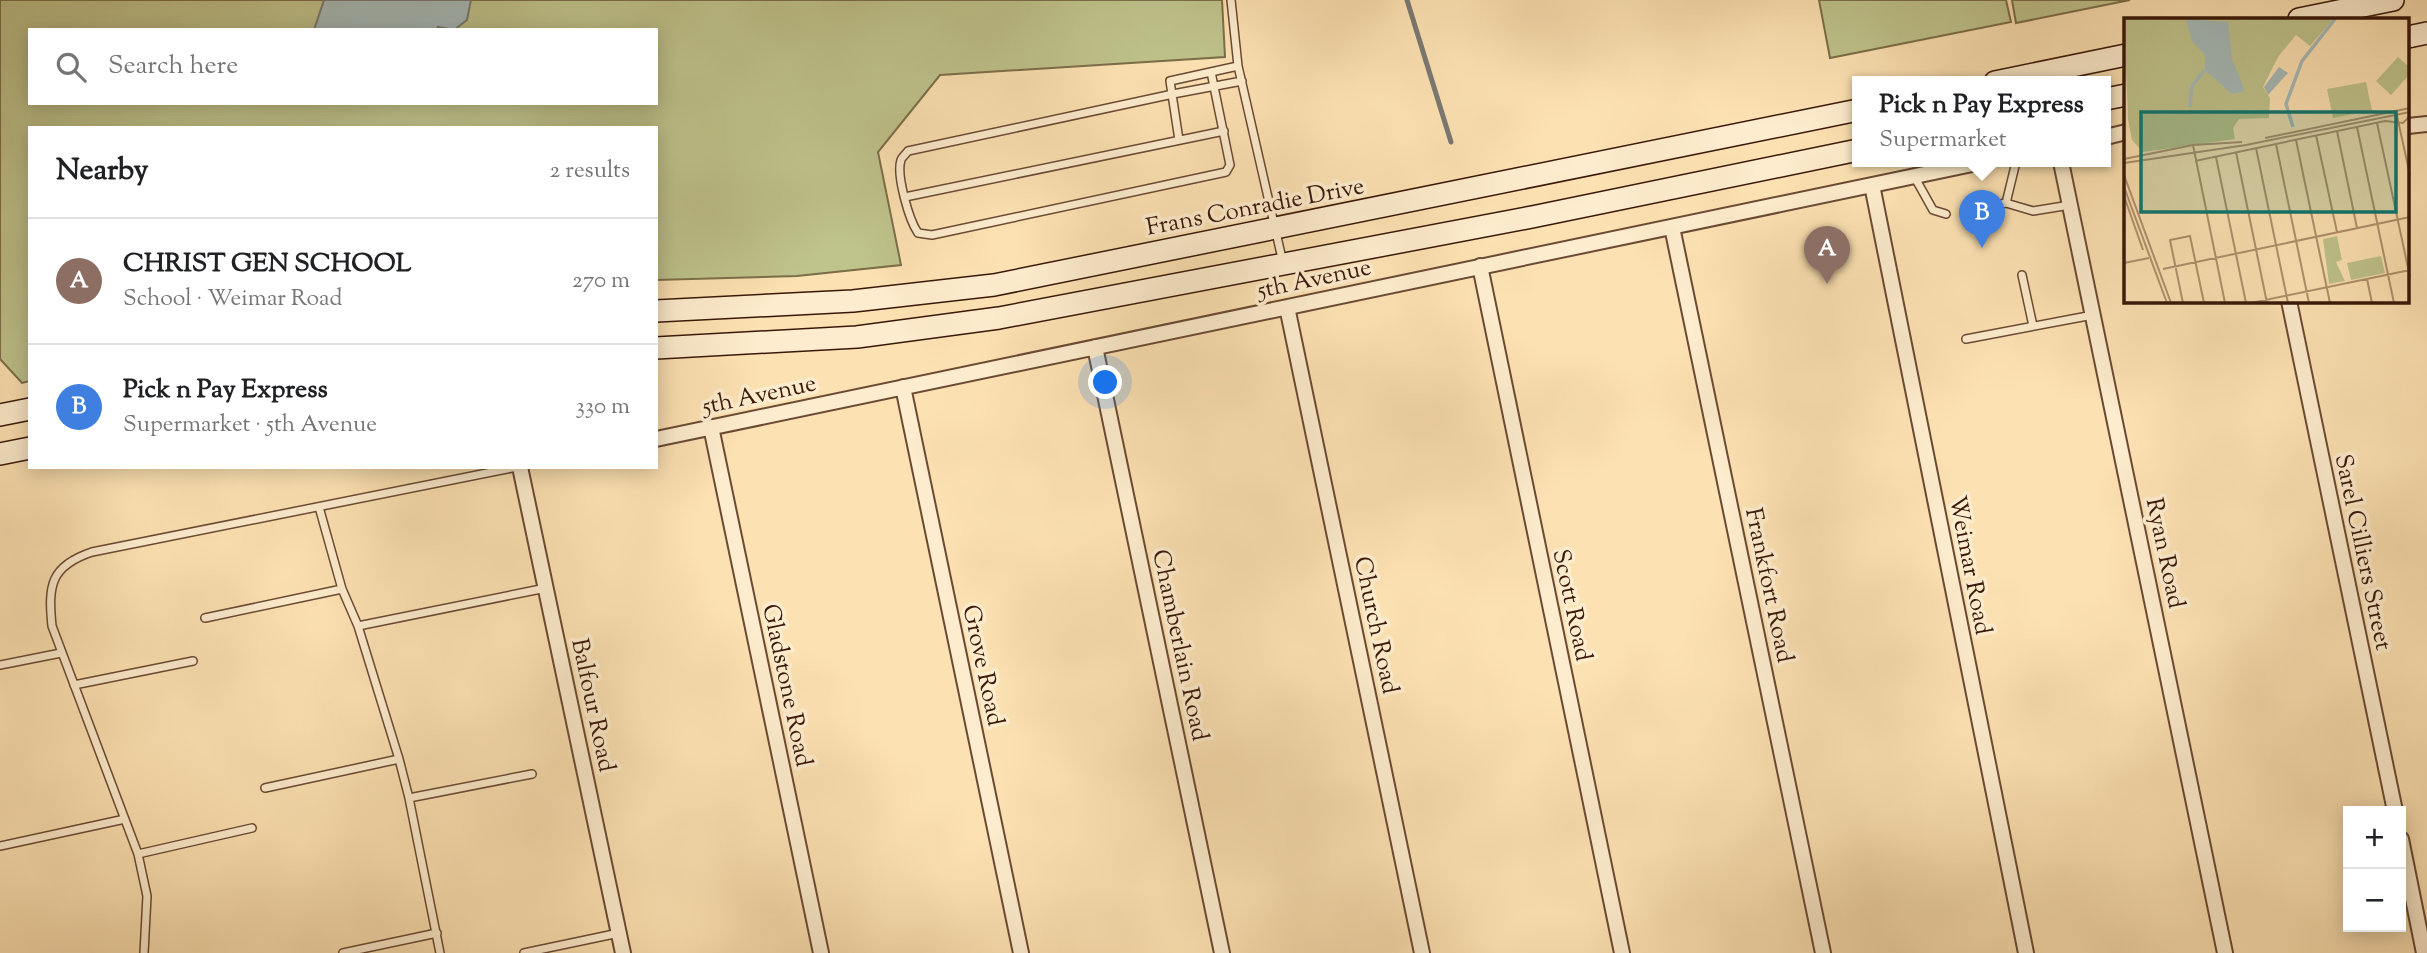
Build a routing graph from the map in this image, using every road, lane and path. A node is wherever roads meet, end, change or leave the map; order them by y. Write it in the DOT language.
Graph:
graph roads {
  1 [pos="1231,0"];
  2 [pos="2393,0"];
  3 [pos="2304,18"];
  4 [pos="2124,55"];
  5 [pos="1238,66"];
  6 [pos="1211,72"];
  7 [pos="2024,76"];
  8 [pos="1242,81"];
  9 [pos="1215,87"];
  10 [pos="1172,94"];
  11 [pos="1852,111"];
  12 [pos="1224,131"];
  13 [pos="1179,140"];
  14 [pos="1852,151"];
  15 [pos="1958,167"];
  16 [pos="2015,167"];
  17 [pos="2062,167"];
  18 [pos="1914,176"];
  19 [pos="1872,185"];
  20 [pos="905,197"];
  21 [pos="2006,202"];
  22 [pos="1997,205"];
  23 [pos="2071,205"];
  24 [pos="1946,214"];
  25 [pos="1672,227"];
  26 [pos="1277,229"];
  27 [pos="1283,264"];
  28 [pos="1480,266"];
  29 [pos="2022,275"];
  30 [pos="2289,303"];
  31 [pos="1287,307"];
  32 [pos="658,312"];
  33 [pos="2094,314"];
  34 [pos="2033,327"];
  35 [pos="1966,339"];
  36 [pos="1095,347"];
  37 [pos="658,348"];
  38 [pos="903,387"];
  39 [pos="28,409"];
  40 [pos="0,415"];
  41 [pos="711,427"];
  42 [pos="658,439"];
  43 [pos="28,448"];
  44 [pos="0,454"];
  45 [pos="509,469"];
  46 [pos="519,469"];
  47 [pos="319,507"];
  48 [pos="546,588"];
  49 [pos="342,589"];
  50 [pos="205,618"];
  51 [pos="359,626"];
  52 [pos="61,653"];
  53 [pos="193,661"];
  54 [pos="0,665"];
  55 [pos="74,685"];
  56 [pos="399,759"];
  57 [pos="532,774"];
  58 [pos="265,788"];
  59 [pos="409,799"];
  60 [pos="2394,806"];
  61 [pos="125,819"];
  62 [pos="252,828"];
  63 [pos="0,846"];
  64 [pos="138,853"];
  65 [pos="2406,864"];
  66 [pos="436,933"];
  67 [pos="619,933"];
  68 [pos="145,953"];
  69 [pos="343,953"];
  70 [pos="440,953"];
  71 [pos="524,953"];
  72 [pos="623,953"];
  73 [pos="821,953"];
  74 [pos="1021,953"];
  75 [pos="1222,953"];
  76 [pos="1422,953"];
  77 [pos="1622,953"];
  78 [pos="1823,953"];
  79 [pos="2026,953"];
  80 [pos="2225,953"];
  81 [pos="2424,953"];
  1 -- 5 [label="lane"];
  2 -- 3 [label="main road"];
  4 -- 7 [label="main road"];
  5 -- 6 [label="lane"];
  5 -- 8 [label="lane"];
  6 -- 9 [label="lane"];
  6 -- 10 [label="lane"];
  8 -- 9 [label="lane"];
  8 -- 26 [label="lane"];
  9 -- 10 [label="lane"];
  9 -- 12 [label="lane"];
  10 -- 13 [label="lane"];
  10 -- 20 [label="lane"];
  11 -- 26 [label="main road, Frans Conradie Drive"];
  12 -- 13 [label="lane"];
  12 -- 20 [label="lane"];
  13 -- 20 [label="lane"];
  14 -- 27 [label="main road"];
  15 -- 18 [label="street, 5th Avenue"];
  16 -- 21 [label="lane"];
  17 -- 23 [label="street, Ryan Road"];
  18 -- 19 [label="street, 5th Avenue"];
  18 -- 24 [label="lane"];
  19 -- 25 [label="street, 5th Avenue"];
  19 -- 79 [label="street, Weimar Road"];
  21 -- 22 [label="lane"];
  21 -- 23 [label="lane"];
  23 -- 33 [label="street, Ryan Road"];
  25 -- 28 [label="street, 5th Avenue"];
  25 -- 78 [label="street, Frankfort Road"];
  26 -- 27 [label="lane"];
  26 -- 32 [label="main road, Frans Conradie Drive"];
  27 -- 37 [label="main road"];
  28 -- 31 [label="street, 5th Avenue"];
  28 -- 77 [label="street, Scott Road"];
  29 -- 34 [label="lane"];
  30 -- 60 [label="street, Sarel Cilliers Street"];
  31 -- 36 [label="street, 5th Avenue"];
  31 -- 76 [label="street, Church Road"];
  33 -- 34 [label="lane"];
  33 -- 80 [label="street, Ryan Road"];
  34 -- 35 [label="lane"];
  36 -- 38 [label="street, 5th Avenue"];
  36 -- 75 [label="street, Chamberlain Road"];
  38 -- 41 [label="street, 5th Avenue"];
  38 -- 74 [label="street, Grove Road"];
  39 -- 40 [label="main road"];
  41 -- 42 [label="street, 5th Avenue"];
  41 -- 73 [label="street, Gladstone Road"];
  43 -- 44 [label="main road"];
  45 -- 47 [label="lane"];
  46 -- 48 [label="street, Balfour Road"];
  47 -- 49 [label="lane"];
  47 -- 52 [label="lane"];
  48 -- 51 [label="lane"];
  48 -- 67 [label="street, Balfour Road"];
  49 -- 50 [label="lane"];
  49 -- 51 [label="lane"];
  51 -- 56 [label="lane"];
  52 -- 54 [label="lane"];
  52 -- 55 [label="lane"];
  53 -- 55 [label="lane"];
  55 -- 61 [label="lane"];
  56 -- 58 [label="lane"];
  56 -- 59 [label="lane"];
  57 -- 59 [label="lane"];
  59 -- 66 [label="lane"];
  61 -- 63 [label="lane"];
  61 -- 64 [label="lane"];
  62 -- 64 [label="lane"];
  64 -- 68 [label="lane"];
  65 -- 81 [label="street"];
  66 -- 69 [label="lane"];
  66 -- 70 [label="lane"];
  67 -- 71 [label="lane"];
  67 -- 72 [label="street, Balfour Road"];
}
